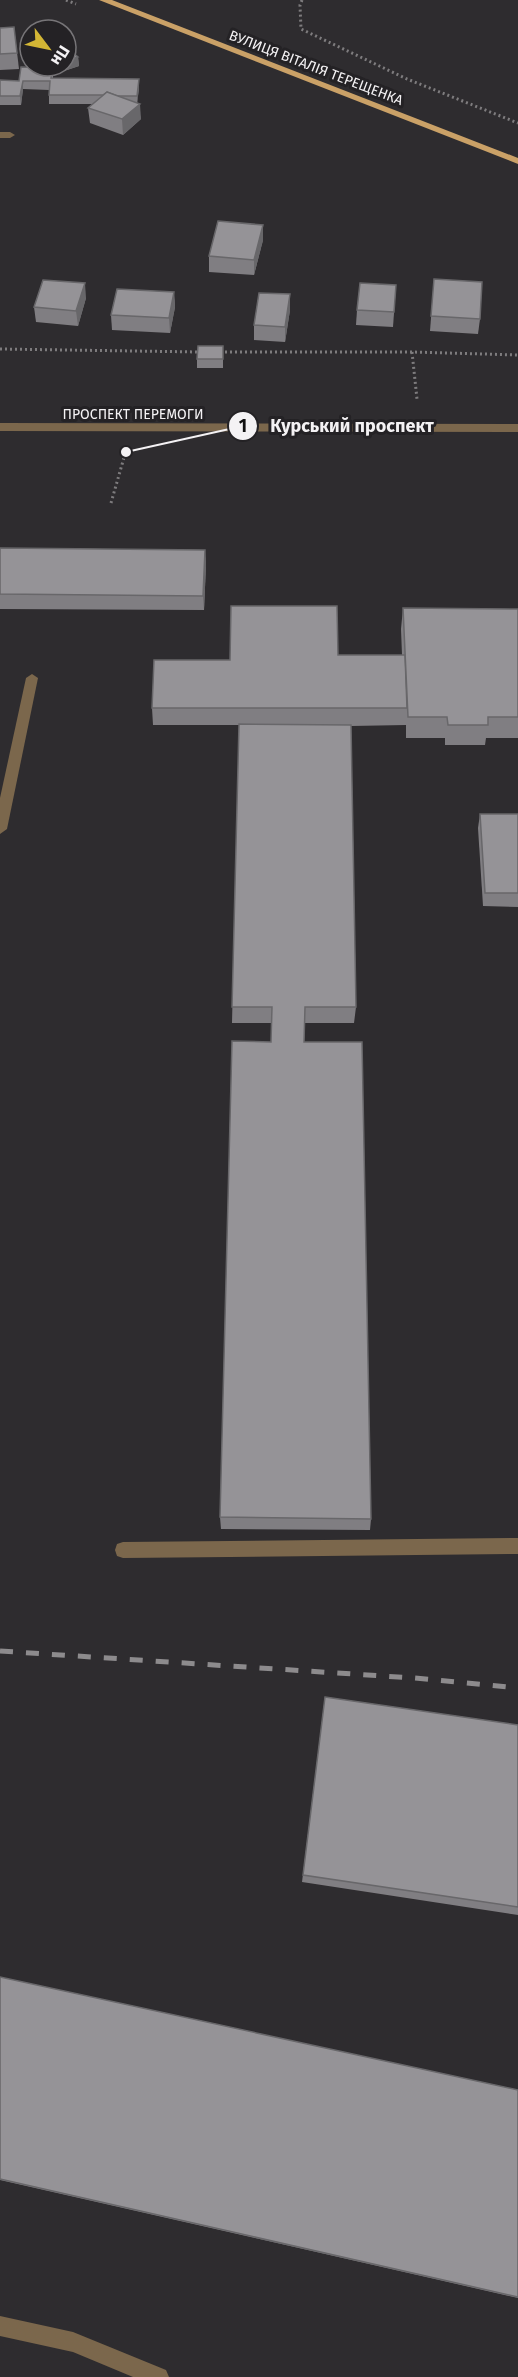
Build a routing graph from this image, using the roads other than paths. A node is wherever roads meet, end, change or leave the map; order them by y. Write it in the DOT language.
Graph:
graph roads {
  1 [pos="104,0"];
  2 [pos="518,161"];
  3 [pos="0,428"];
  4 [pos="518,428"];
  5 [pos="32,678"];
  6 [pos="0,828"];
  7 [pos="518,1546"];
  8 [pos="123,1550"];
  9 [pos="0,2326"];
  10 [pos="159,2377"];
  1 -- 2 [label="main road, ВУЛИЦЯ ВІТАЛІЯ ТЕРЕЩЕНКА"];
  3 -- 4 [label="street, ПРОСПЕКТ ПЕРЕМОГИ"];
  5 -- 6 [label="street"];
  7 -- 8 [label="street"];
  9 -- 10 [label="street"];
}
